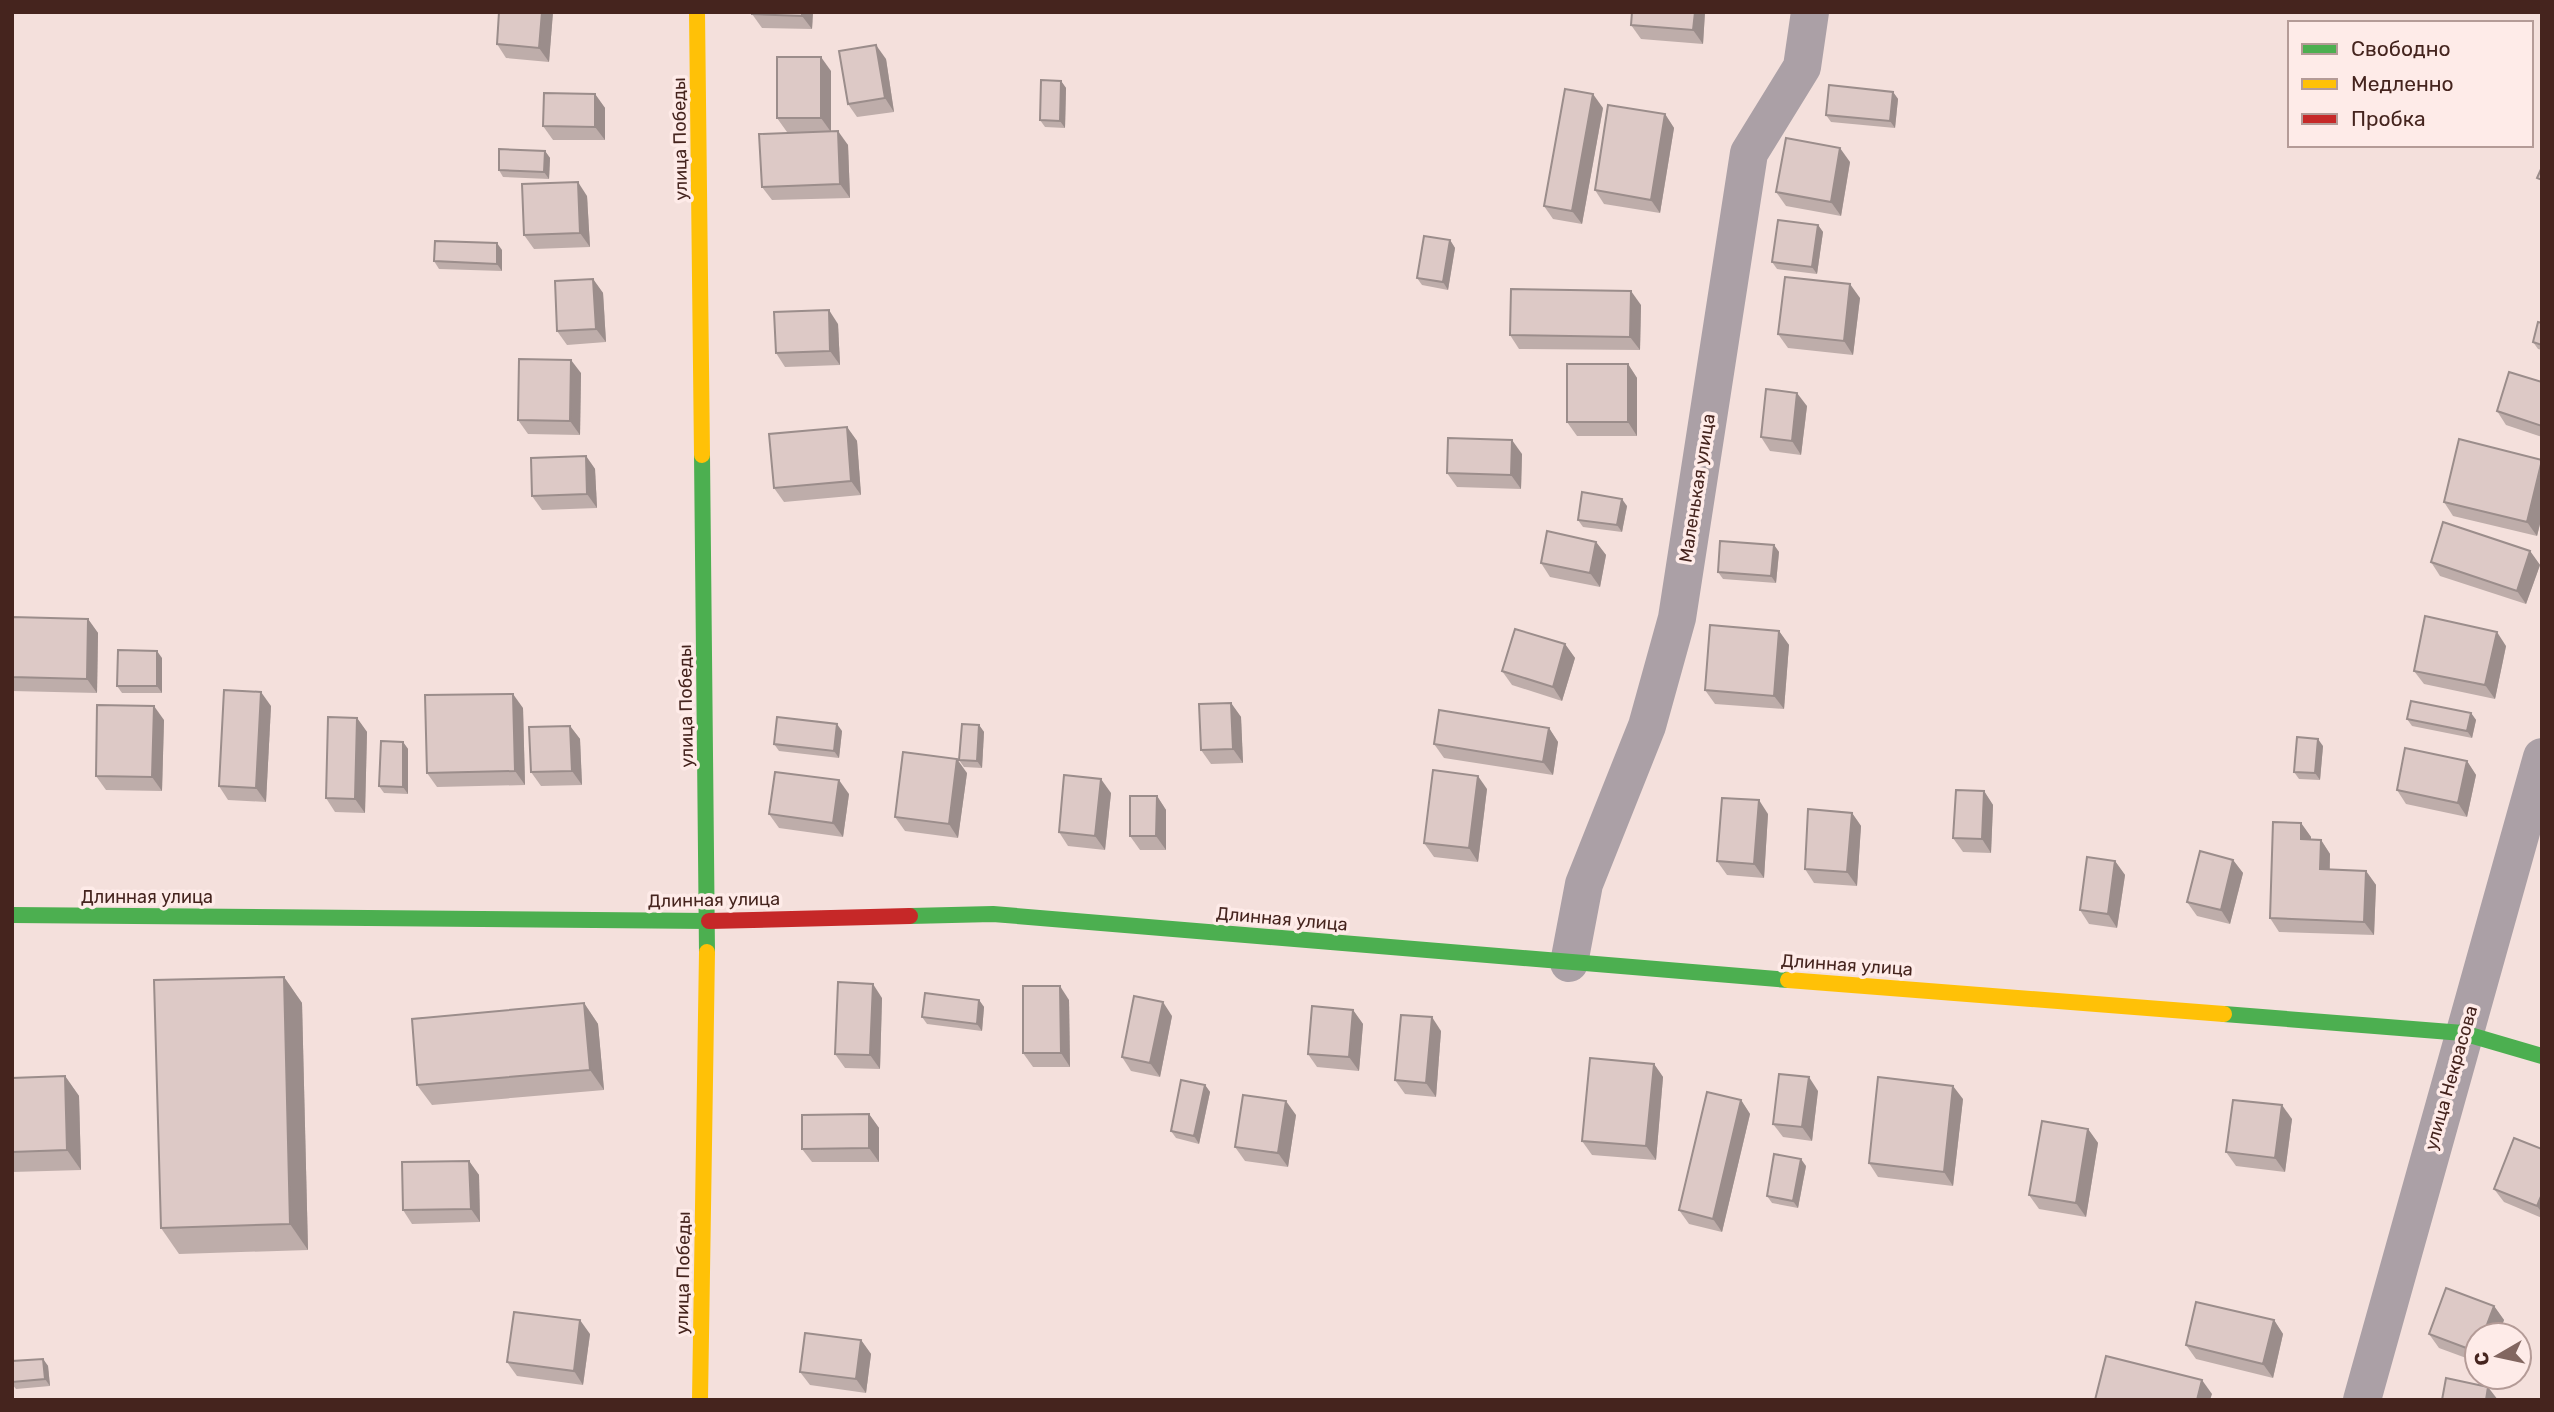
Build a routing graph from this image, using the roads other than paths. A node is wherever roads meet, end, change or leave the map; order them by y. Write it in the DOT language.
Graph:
graph roads {
  1 [pos="697,12"];
  2 [pos="1810,12"];
  3 [pos="2542,757"];
  4 [pos="12,915"];
  5 [pos="708,921"];
  6 [pos="1569,963"];
  7 [pos="2463,1033"];
  8 [pos="2542,1056"];
  9 [pos="700,1400"];
  10 [pos="2362,1400"];
  1 -- 5 [label="street, улица Победы"];
  2 -- 6 [label="street, Маленькая улица"];
  3 -- 7 [label="street, улица Некрасова"];
  4 -- 5 [label="street, Длинная улица"];
  5 -- 6 [label="street, Длинная улица"];
  5 -- 9 [label="street, улица Победы"];
  6 -- 7 [label="street, Длинная улица"];
  7 -- 8 [label="street, Длинная улица"];
  7 -- 10 [label="street, улица Некрасова"];
}
